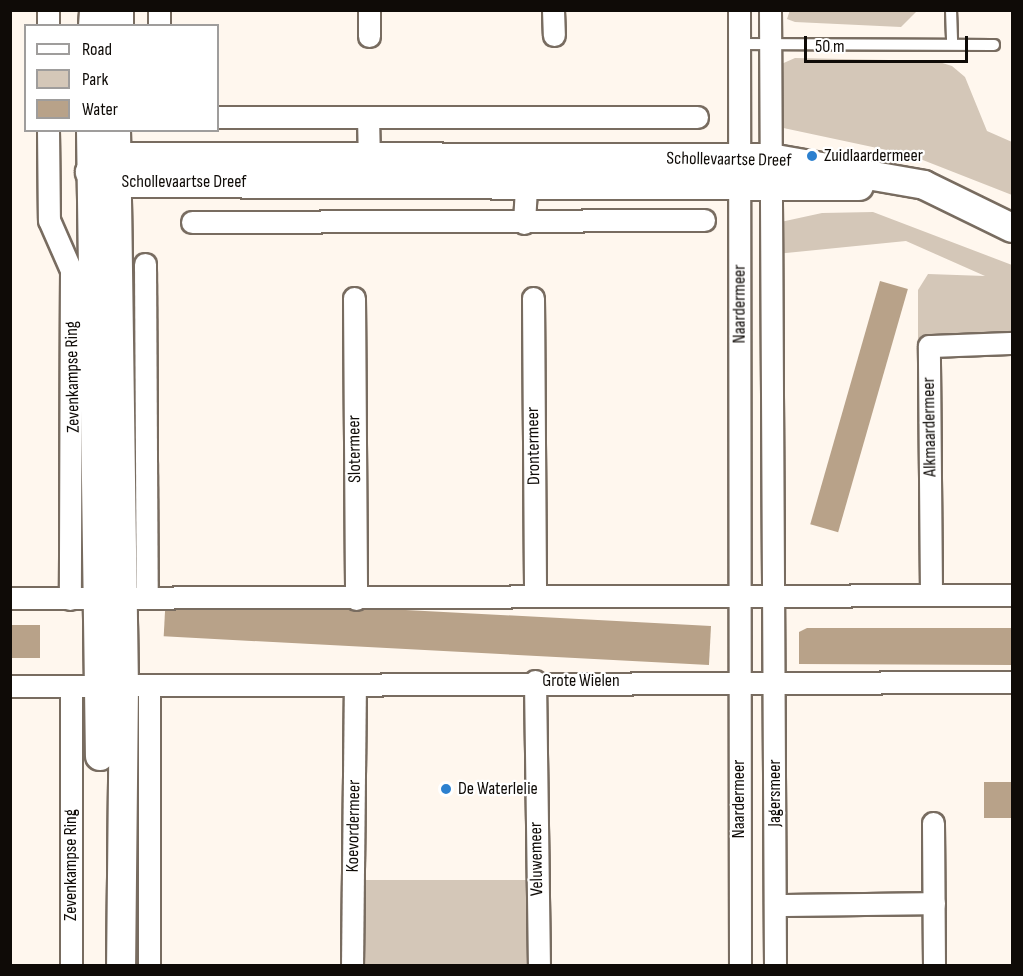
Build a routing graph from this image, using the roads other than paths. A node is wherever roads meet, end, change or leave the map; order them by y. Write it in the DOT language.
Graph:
graph roads {
  1 [pos="369,10"];
  2 [pos="553,10"];
  3 [pos="740,10"];
  4 [pos="770,10"];
  5 [pos="951,10"];
  6 [pos="554,35"];
  7 [pos="369,36"];
  8 [pos="770,42"];
  9 [pos="740,44"];
  10 [pos="952,44"];
  11 [pos="994,45"];
  12 [pos="219,117"];
  13 [pos="368,117"];
  14 [pos="697,117"];
  15 [pos="48,132"];
  16 [pos="91,132"];
  17 [pos="116,157"];
  18 [pos="369,160"];
  19 [pos="527,171"];
  20 [pos="739,171"];
  21 [pos="771,171"];
  22 [pos="90,172"];
  23 [pos="704,220"];
  24 [pos="192,222"];
  25 [pos="524,223"];
  26 [pos="1012,228"];
  27 [pos="145,264"];
  28 [pos="354,298"];
  29 [pos="532,298"];
  30 [pos="1012,343"];
  31 [pos="931,592"];
  32 [pos="535,595"];
  33 [pos="1012,595"];
  34 [pos="741,597"];
  35 [pos="775,597"];
  36 [pos="10,598"];
  37 [pos="70,598"];
  38 [pos="123,598"];
  39 [pos="356,599"];
  40 [pos="535,681"];
  41 [pos="739,682"];
  42 [pos="775,682"];
  43 [pos="1012,682"];
  44 [pos="10,686"];
  45 [pos="70,686"];
  46 [pos="125,686"];
  47 [pos="355,687"];
  48 [pos="933,823"];
  49 [pos="934,903"];
  50 [pos="775,905"];
  51 [pos="71,966"];
  52 [pos="101,966"];
  53 [pos="121,966"];
  54 [pos="148,966"];
  55 [pos="352,966"];
  56 [pos="538,966"];
  57 [pos="740,966"];
  58 [pos="775,966"];
  59 [pos="934,966"];
  1 -- 7 [label="street"];
  2 -- 6 [label="street"];
  3 -- 9 [label="street, Naardermeer"];
  4 -- 8 [label="street, Naardermeer"];
  5 -- 10 [label="lane"];
  8 -- 9 [label="lane"];
  8 -- 10 [label="lane"];
  8 -- 21 [label="street, Naardermeer"];
  9 -- 20 [label="street, Naardermeer"];
  10 -- 11 [label="lane"];
  12 -- 13 [label="street"];
  13 -- 14 [label="street"];
  13 -- 18 [label="street"];
  15 -- 37 [label="street, Zevenkampse Ring"];
  16 -- 22 [label="main road, Zevenkampse Ring"];
  17 -- 18 [label="main road, Schollevaartse Dreef"];
  17 -- 19 [label="main road, Schollevaartse Dreef"];
  17 -- 22 [label="main road, Schollevaartse Dreef"];
  17 -- 38 [label="main road, Zevenkampse Ring"];
  18 -- 19 [label="main road, Schollevaartse Dreef"];
  19 -- 20 [label="main road, Schollevaartse Dreef"];
  19 -- 25 [label="street"];
  20 -- 21 [label="main road, Schollevaartse Dreef"];
  20 -- 34 [label="street, Naardermeer"];
  21 -- 26 [label="main road, Schollevaartse Dreef"];
  21 -- 35 [label="street, Naardermeer"];
  22 -- 38 [label="main road, Zevenkampse Ring"];
  23 -- 25 [label="street"];
  24 -- 25 [label="street"];
  27 -- 38 [label="street, Zevenkampse Ring"];
  28 -- 39 [label="street, Slotermeer"];
  29 -- 32 [label="street, Drontermeer"];
  30 -- 31 [label="street, Alkmaardermeer"];
  31 -- 33 [label="street"];
  31 -- 35 [label="street"];
  32 -- 34 [label="street"];
  32 -- 39 [label="street"];
  34 -- 35 [label="street"];
  34 -- 41 [label="street, Naardermeer"];
  35 -- 42 [label="street, Naardermeer"];
  36 -- 37 [label="street"];
  37 -- 38 [label="street"];
  38 -- 39 [label="street"];
  38 -- 46 [label="main road, Zevenkampse Ring"];
  40 -- 41 [label="street, Grote Wielen"];
  40 -- 47 [label="street, Grote Wielen"];
  40 -- 56 [label="street, Veluwemeer"];
  41 -- 42 [label="street, Grote Wielen"];
  41 -- 57 [label="street, Naardermeer"];
  42 -- 43 [label="street, Grote Wielen"];
  42 -- 50 [label="street, Jagersmeer"];
  44 -- 45 [label="street"];
  45 -- 46 [label="street"];
  45 -- 51 [label="street, Zevenkampse Ring"];
  46 -- 47 [label="street, Grote Wielen"];
  46 -- 52 [label="main road, Zevenkampse Ring"];
  46 -- 53 [label="main road, Zevenkampse Ring"];
  46 -- 54 [label="street, Zevenkampse Ring"];
  47 -- 55 [label="street, Koevordermeer"];
  48 -- 49 [label="street"];
  49 -- 50 [label="street"];
  49 -- 59 [label="street"];
  50 -- 58 [label="street, Jagersmeer"];
}
